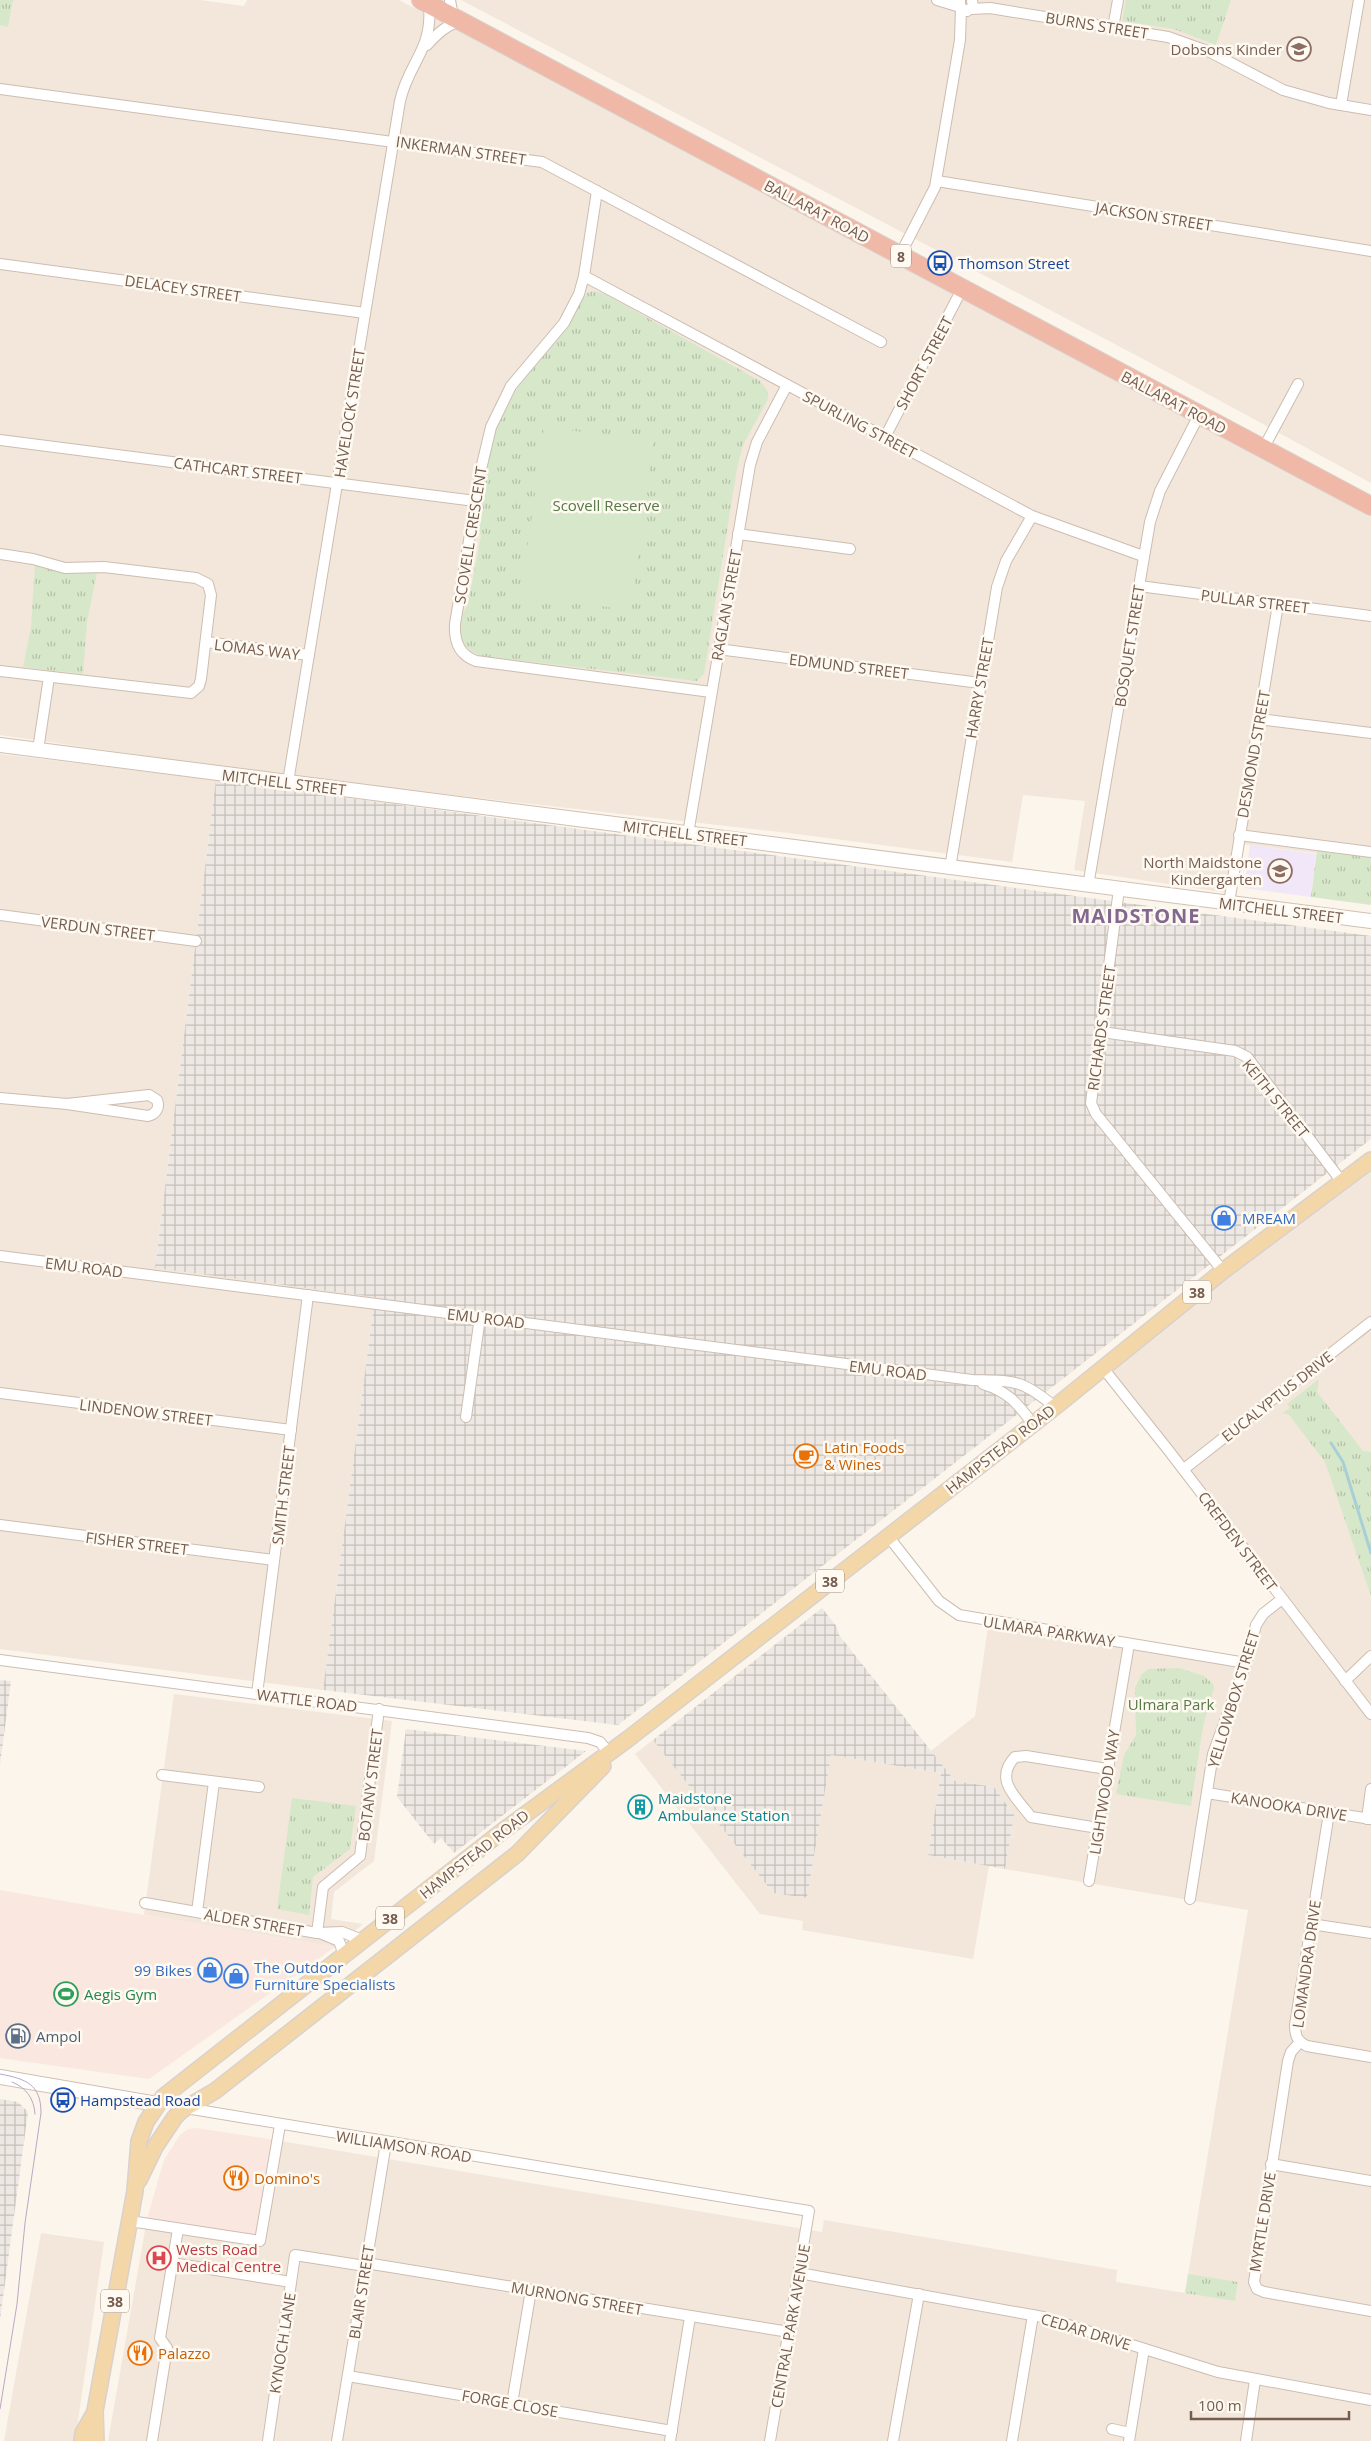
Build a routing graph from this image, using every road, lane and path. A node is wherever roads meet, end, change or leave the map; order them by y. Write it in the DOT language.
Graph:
graph roads {
  1 [pos="937,0"];
  2 [pos="1118,0"];
  3 [pos="1359,0"];
  4 [pos="430,2"];
  5 [pos="967,5"];
  6 [pos="455,13"];
  7 [pos="1114,28"];
  8 [pos="425,48"];
  9 [pos="0,89"];
  10 [pos="1342,105"];
  11 [pos="1371,110"];
  12 [pos="394,141"];
  13 [pos="937,181"];
  14 [pos="597,191"];
  15 [pos="1371,251"];
  16 [pos="900,255"];
  17 [pos="0,264"];
  18 [pos="584,276"];
  19 [pos="962,289"];
  20 [pos="365,313"];
  21 [pos="881,342"];
  22 [pos="1298,384"];
  23 [pos="787,385"];
  24 [pos="1200,415"];
  25 [pos="886,437"];
  26 [pos="0,440"];
  27 [pos="1262,449"];
  28 [pos="337,483"];
  29 [pos="476,501"];
  30 [pos="1371,506"];
  31 [pos="1032,516"];
  32 [pos="738,534"];
  33 [pos="850,549"];
  34 [pos="0,554"];
  35 [pos="1143,556"];
  36 [pos="1139,586"];
  37 [pos="1278,604"];
  38 [pos="1371,616"];
  39 [pos="206,642"];
  40 [pos="718,649"];
  41 [pos="309,655"];
  42 [pos="0,671"];
  43 [pos="49,677"];
  44 [pos="980,683"];
  45 [pos="711,692"];
  46 [pos="1259,719"];
  47 [pos="1371,733"];
  48 [pos="0,745"];
  49 [pos="38,750"];
  50 [pos="288,782"];
  51 [pos="688,834"];
  52 [pos="1240,835"];
  53 [pos="1371,852"];
  54 [pos="950,868"];
  55 [pos="1088,886"];
  56 [pos="1118,889"];
  57 [pos="1229,904"];
  58 [pos="0,915"];
  59 [pos="1371,921"];
  60 [pos="196,940"];
  61 [pos="1102,1032"];
  62 [pos="0,1098"];
  63 [pos="67,1104"];
  64 [pos="1371,1160"];
  65 [pos="1342,1182"];
  66 [pos="0,1256"];
  67 [pos="1223,1272"];
  68 [pos="308,1296"];
  69 [pos="480,1317"];
  70 [pos="1371,1322"];
  71 [pos="1103,1368"];
  72 [pos="972,1380"];
  73 [pos="0,1393"];
  74 [pos="1055,1406"];
  75 [pos="466,1417"];
  76 [pos="1033,1424"];
  77 [pos="291,1430"];
  78 [pos="1184,1469"];
  79 [pos="0,1526"];
  80 [pos="888,1536"];
  81 [pos="274,1560"];
  82 [pos="1282,1599"];
  83 [pos="1129,1644"];
  84 [pos="1371,1656"];
  85 [pos="0,1660"];
  86 [pos="1246,1663"];
  87 [pos="1345,1681"];
  88 [pos="257,1694"];
  89 [pos="379,1709"];
  90 [pos="1371,1714"];
  91 [pos="628,1739"];
  92 [pos="609,1753"];
  93 [pos="1108,1769"];
  94 [pos="162,1776"];
  95 [pos="214,1782"];
  96 [pos="259,1787"];
  97 [pos="1371,1788"];
  98 [pos="1207,1793"];
  99 [pos="1329,1812"];
  100 [pos="1369,1819"];
  101 [pos="1098,1828"];
  102 [pos="1089,1881"];
  103 [pos="1190,1899"];
  104 [pos="145,1903"];
  105 [pos="196,1912"];
  106 [pos="1311,1924"];
  107 [pos="317,1933"];
  108 [pos="1371,1933"];
  109 [pos="362,1940"];
  110 [pos="344,1955"];
  111 [pos="1300,2042"];
  112 [pos="1371,2057"];
  113 [pos="0,2077"];
  114 [pos="158,2104"];
  115 [pos="186,2108"];
  116 [pos="280,2125"];
  117 [pos="386,2143"];
  118 [pos="1271,2164"];
  119 [pos="1371,2181"];
  120 [pos="135,2191"];
  121 [pos="809,2211"];
  122 [pos="130,2221"];
  123 [pos="178,2229"];
  124 [pos="172,2263"];
  125 [pos="365,2264"];
  126 [pos="799,2274"];
  127 [pos="291,2282"];
  128 [pos="531,2290"];
  129 [pos="919,2294"];
  130 [pos="1371,2311"];
  131 [pos="1033,2315"];
  132 [pos="690,2316"];
  133 [pos="789,2332"];
  134 [pos="1144,2349"];
  135 [pos="348,2376"];
  136 [pos="1255,2380"];
  137 [pos="1371,2400"];
  138 [pos="512,2404"];
  139 [pos="95,2411"];
  140 [pos="1112,2429"];
  141 [pos="671,2436"];
  142 [pos="1129,2437"];
  143 [pos="82,2441"];
  144 [pos="96,2441"];
  145 [pos="152,2441"];
  146 [pos="268,2441"];
  147 [pos="337,2441"];
  148 [pos="770,2441"];
  149 [pos="894,2441"];
  150 [pos="1012,2441"];
  151 [pos="1246,2441"];
  1 -- 5 [label="street, BURNS STREET"];
  2 -- 7 [label="street"];
  3 -- 10 [label="street"];
  4 -- 6 [label="highway, BALLARAT ROAD / 8"];
  4 -- 8 [label="street, HAVELOCK STREET"];
  5 -- 7 [label="street, BURNS STREET"];
  5 -- 13 [label="street"];
  6 -- 8 [label="street, HAVELOCK STREET"];
  6 -- 16 [label="highway, BALLARAT ROAD / 8"];
  7 -- 10 [label="street, BURNS STREET"];
  8 -- 12 [label="street, HAVELOCK STREET"];
  9 -- 12 [label="street, INKERMAN STREET"];
  10 -- 11 [label="street, BURNS STREET"];
  12 -- 14 [label="street, INKERMAN STREET"];
  12 -- 20 [label="street, HAVELOCK STREET"];
  13 -- 15 [label="street, JACKSON STREET"];
  13 -- 16 [label="street"];
  14 -- 18 [label="street, SCOVELL CRESCENT"];
  14 -- 21 [label="street, INKERMAN STREET"];
  16 -- 19 [label="highway, BALLARAT ROAD / 8"];
  17 -- 20 [label="street, DELACEY STREET"];
  18 -- 23 [label="street, SPURLING STREET"];
  18 -- 29 [label="street, SCOVELL CRESCENT"];
  19 -- 24 [label="highway, BALLARAT ROAD / 8"];
  19 -- 25 [label="street, SHORT STREET"];
  20 -- 28 [label="street, HAVELOCK STREET"];
  22 -- 27 [label="street"];
  23 -- 25 [label="street, SPURLING STREET"];
  23 -- 32 [label="street, RAGLAN STREET"];
  24 -- 27 [label="highway, BALLARAT ROAD / 8"];
  24 -- 35 [label="street, BOSQUET STREET"];
  25 -- 31 [label="street, SPURLING STREET"];
  26 -- 28 [label="street, CATHCART STREET"];
  27 -- 30 [label="highway, BALLARAT ROAD / 8"];
  28 -- 29 [label="street, CATHCART STREET"];
  28 -- 41 [label="street, HAVELOCK STREET"];
  29 -- 45 [label="street, SCOVELL CRESCENT"];
  31 -- 35 [label="street, SPURLING STREET"];
  31 -- 44 [label="street, HARRY STREET"];
  32 -- 33 [label="street"];
  32 -- 40 [label="street, RAGLAN STREET"];
  34 -- 39 [label="street"];
  35 -- 36 [label="street, BOSQUET STREET"];
  36 -- 37 [label="street, PULLAR STREET"];
  36 -- 55 [label="street, BOSQUET STREET"];
  37 -- 38 [label="street, PULLAR STREET"];
  37 -- 46 [label="street, DESMOND STREET"];
  39 -- 41 [label="street, LOMAS WAY"];
  39 -- 43 [label="street"];
  40 -- 44 [label="street, EDMUND STREET"];
  40 -- 45 [label="street, RAGLAN STREET"];
  41 -- 50 [label="street, HAVELOCK STREET"];
  42 -- 43 [label="street"];
  43 -- 49 [label="street"];
  44 -- 54 [label="street, HARRY STREET"];
  45 -- 51 [label="street, RAGLAN STREET"];
  46 -- 47 [label="street"];
  46 -- 52 [label="street, DESMOND STREET"];
  48 -- 49 [label="street, MITCHELL STREET"];
  49 -- 50 [label="street, MITCHELL STREET"];
  50 -- 51 [label="street, MITCHELL STREET"];
  51 -- 54 [label="street, MITCHELL STREET"];
  52 -- 53 [label="street"];
  52 -- 57 [label="street, DESMOND STREET"];
  54 -- 55 [label="street, MITCHELL STREET"];
  55 -- 56 [label="street, MITCHELL STREET"];
  56 -- 57 [label="street, MITCHELL STREET"];
  56 -- 61 [label="street, RICHARDS STREET"];
  57 -- 59 [label="street, MITCHELL STREET"];
  58 -- 60 [label="street, VERDUN STREET"];
  61 -- 65 [label="street, KEITH STREET"];
  61 -- 67 [label="street, RICHARDS STREET"];
  62 -- 63 [label="street"];
  63 -- 63 [label="street"];
  64 -- 65 [label="main road, HAMPSTEAD ROAD / 38"];
  65 -- 67 [label="main road, HAMPSTEAD ROAD / 38"];
  66 -- 68 [label="street, EMU ROAD"];
  67 -- 71 [label="main road, HAMPSTEAD ROAD / 38"];
  68 -- 69 [label="street, EMU ROAD"];
  68 -- 77 [label="street, SMITH STREET"];
  69 -- 72 [label="street, EMU ROAD"];
  69 -- 75 [label="street"];
  70 -- 78 [label="street, EUCALYPTUS DRIVE"];
  71 -- 74 [label="main road, HAMPSTEAD ROAD / 38"];
  71 -- 78 [label="street, CREFDEN STREET"];
  72 -- 74 [label="street, EMU ROAD"];
  72 -- 76 [label="street, EMU ROAD"];
  73 -- 77 [label="street, LINDENOW STREET"];
  74 -- 76 [label="main road, HAMPSTEAD ROAD / 38"];
  76 -- 80 [label="main road, HAMPSTEAD ROAD / 38"];
  77 -- 81 [label="street, SMITH STREET"];
  78 -- 82 [label="street, CREFDEN STREET"];
  79 -- 81 [label="street, FISHER STREET"];
  80 -- 83 [label="street, ULMARA PARKWAY"];
  80 -- 91 [label="main road, HAMPSTEAD ROAD / 38"];
  81 -- 88 [label="street, SMITH STREET"];
  82 -- 86 [label="street, YELLOWBOX STREET"];
  82 -- 87 [label="street, CREFDEN STREET"];
  83 -- 86 [label="street, ULMARA PARKWAY"];
  83 -- 93 [label="street, LIGHTWOOD WAY"];
  84 -- 87 [label="street"];
  85 -- 88 [label="street, WATTLE ROAD"];
  86 -- 98 [label="street, YELLOWBOX STREET"];
  87 -- 90 [label="street, CREFDEN STREET"];
  88 -- 89 [label="street, WATTLE ROAD"];
  89 -- 92 [label="street, WATTLE ROAD"];
  89 -- 107 [label="street, BOTANY STREET"];
  91 -- 92 [label="main road, HAMPSTEAD ROAD / 38"];
  91 -- 115 [label="main road, HAMPSTEAD ROAD / 38"];
  92 -- 109 [label="main road, HAMPSTEAD ROAD / 38"];
  93 -- 101 [label="street, LIGHTWOOD WAY"];
  93 -- 101 [label="street"];
  94 -- 95 [label="street"];
  95 -- 96 [label="street"];
  95 -- 105 [label="street"];
  97 -- 100 [label="street"];
  98 -- 99 [label="street, KANOOKA DRIVE"];
  98 -- 103 [label="street, YELLOWBOX STREET"];
  99 -- 100 [label="street, KANOOKA DRIVE"];
  99 -- 106 [label="street, LOMANDRA DRIVE"];
  101 -- 102 [label="street, LIGHTWOOD WAY"];
  104 -- 105 [label="street, ALDER STREET"];
  105 -- 107 [label="street, ALDER STREET"];
  106 -- 108 [label="street"];
  106 -- 111 [label="street, LOMANDRA DRIVE"];
  107 -- 109 [label="street, ALDER STREET"];
  107 -- 110 [label="street"];
  109 -- 110 [label="main road, HAMPSTEAD ROAD / 38"];
  110 -- 114 [label="main road, HAMPSTEAD ROAD / 38"];
  111 -- 112 [label="street, LOMANDRA DRIVE"];
  111 -- 118 [label="street, MYRTLE DRIVE"];
  113 -- 114 [label="street, WILLIAMSON ROAD"];
  114 -- 115 [label="main road, WILLIAMSON ROAD"];
  114 -- 120 [label="main road, 38"];
  115 -- 116 [label="street, WILLIAMSON ROAD"];
  115 -- 120 [label="main road, 38"];
  116 -- 117 [label="street, WILLIAMSON ROAD"];
  116 -- 123 [label="street"];
  117 -- 121 [label="street, WILLIAMSON ROAD"];
  117 -- 125 [label="street, BLAIR STREET"];
  118 -- 119 [label="street"];
  118 -- 130 [label="street, MYRTLE DRIVE"];
  120 -- 122 [label="main road, 38"];
  121 -- 126 [label="street, CENTRAL PARK AVENUE"];
  122 -- 123 [label="street"];
  122 -- 139 [label="main road, 38"];
  123 -- 124 [label="street"];
  124 -- 127 [label="street"];
  124 -- 145 [label="street"];
  125 -- 127 [label="street, KYNOCH LANE"];
  125 -- 128 [label="street, MURNONG STREET"];
  125 -- 135 [label="street, BLAIR STREET"];
  126 -- 129 [label="street, CEDAR DRIVE"];
  126 -- 133 [label="street, CENTRAL PARK AVENUE"];
  127 -- 146 [label="street, KYNOCH LANE"];
  128 -- 132 [label="street, MURNONG STREET"];
  128 -- 138 [label="street"];
  129 -- 131 [label="street, CEDAR DRIVE"];
  129 -- 149 [label="street"];
  131 -- 134 [label="street, CEDAR DRIVE"];
  131 -- 150 [label="street"];
  132 -- 133 [label="street, MURNONG STREET"];
  132 -- 141 [label="street"];
  133 -- 148 [label="street, CENTRAL PARK AVENUE"];
  134 -- 136 [label="street, CEDAR DRIVE"];
  134 -- 142 [label="street"];
  135 -- 138 [label="street, FORGE CLOSE"];
  135 -- 147 [label="street, BLAIR STREET"];
  136 -- 137 [label="street, CEDAR DRIVE"];
  136 -- 151 [label="street"];
  138 -- 141 [label="street, FORGE CLOSE"];
  139 -- 143 [label="main road, 38"];
  139 -- 144 [label="main road, 38"];
  140 -- 142 [label="street"];
}
